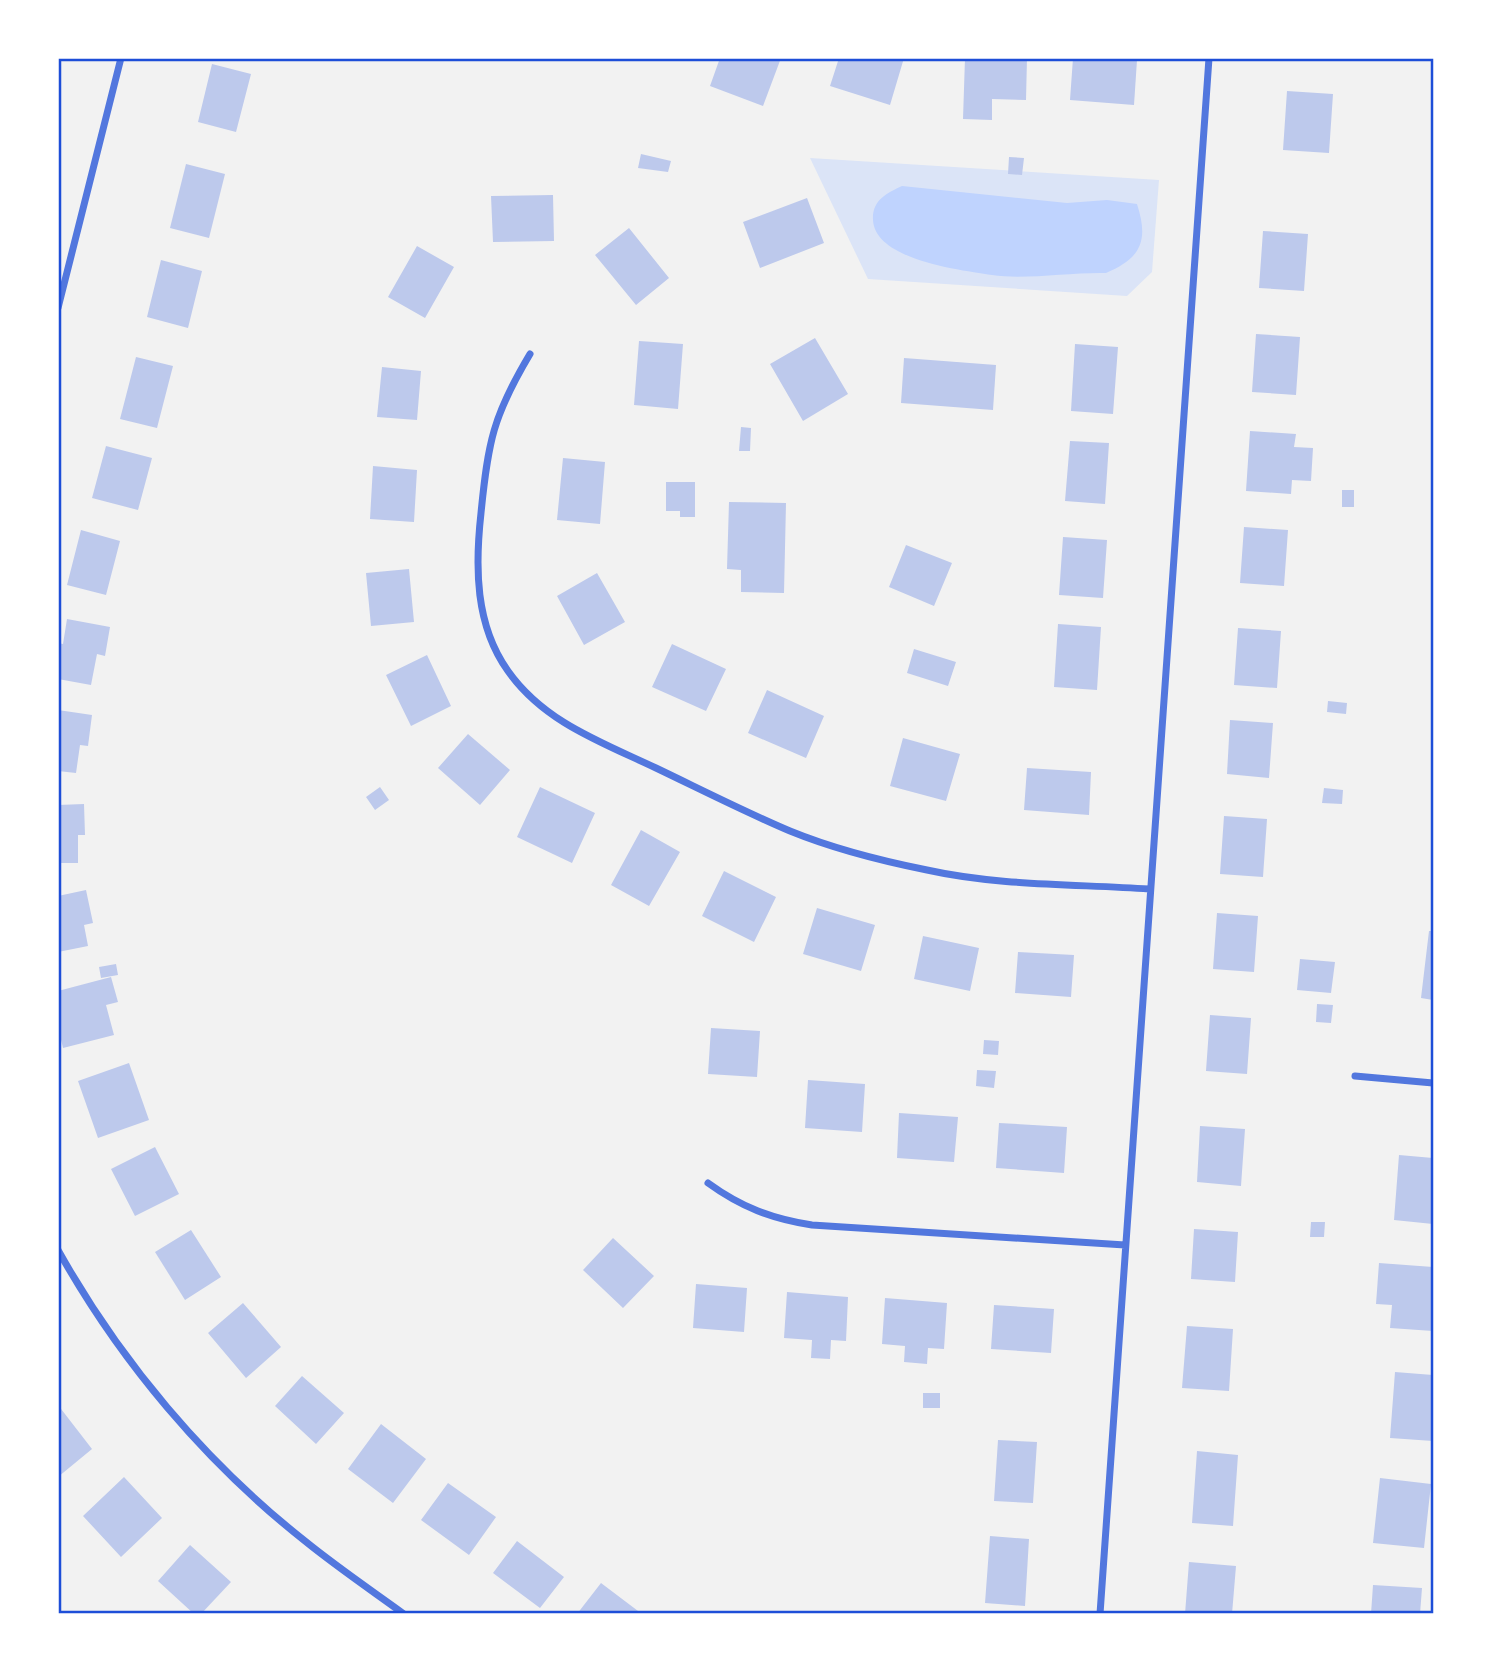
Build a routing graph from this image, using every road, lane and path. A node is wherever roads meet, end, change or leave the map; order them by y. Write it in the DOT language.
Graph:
graph roads {
  1 [pos="121,58"];
  2 [pos="1209,58"];
  3 [pos="58,307"];
  4 [pos="530,354"];
  5 [pos="1149,889"];
  6 [pos="1355,1076"];
  7 [pos="1433,1083"];
  8 [pos="708,1183"];
  9 [pos="1125,1245"];
  10 [pos="58,1250"];
  11 [pos="404,1614"];
  12 [pos="1100,1614"];
  1 -- 3 [label="street"];
  2 -- 5 [label="street"];
  4 -- 5 [label="street"];
  5 -- 9 [label="street"];
  6 -- 7 [label="street"];
  8 -- 9 [label="street"];
  9 -- 12 [label="street"];
  10 -- 11 [label="street"];
}
